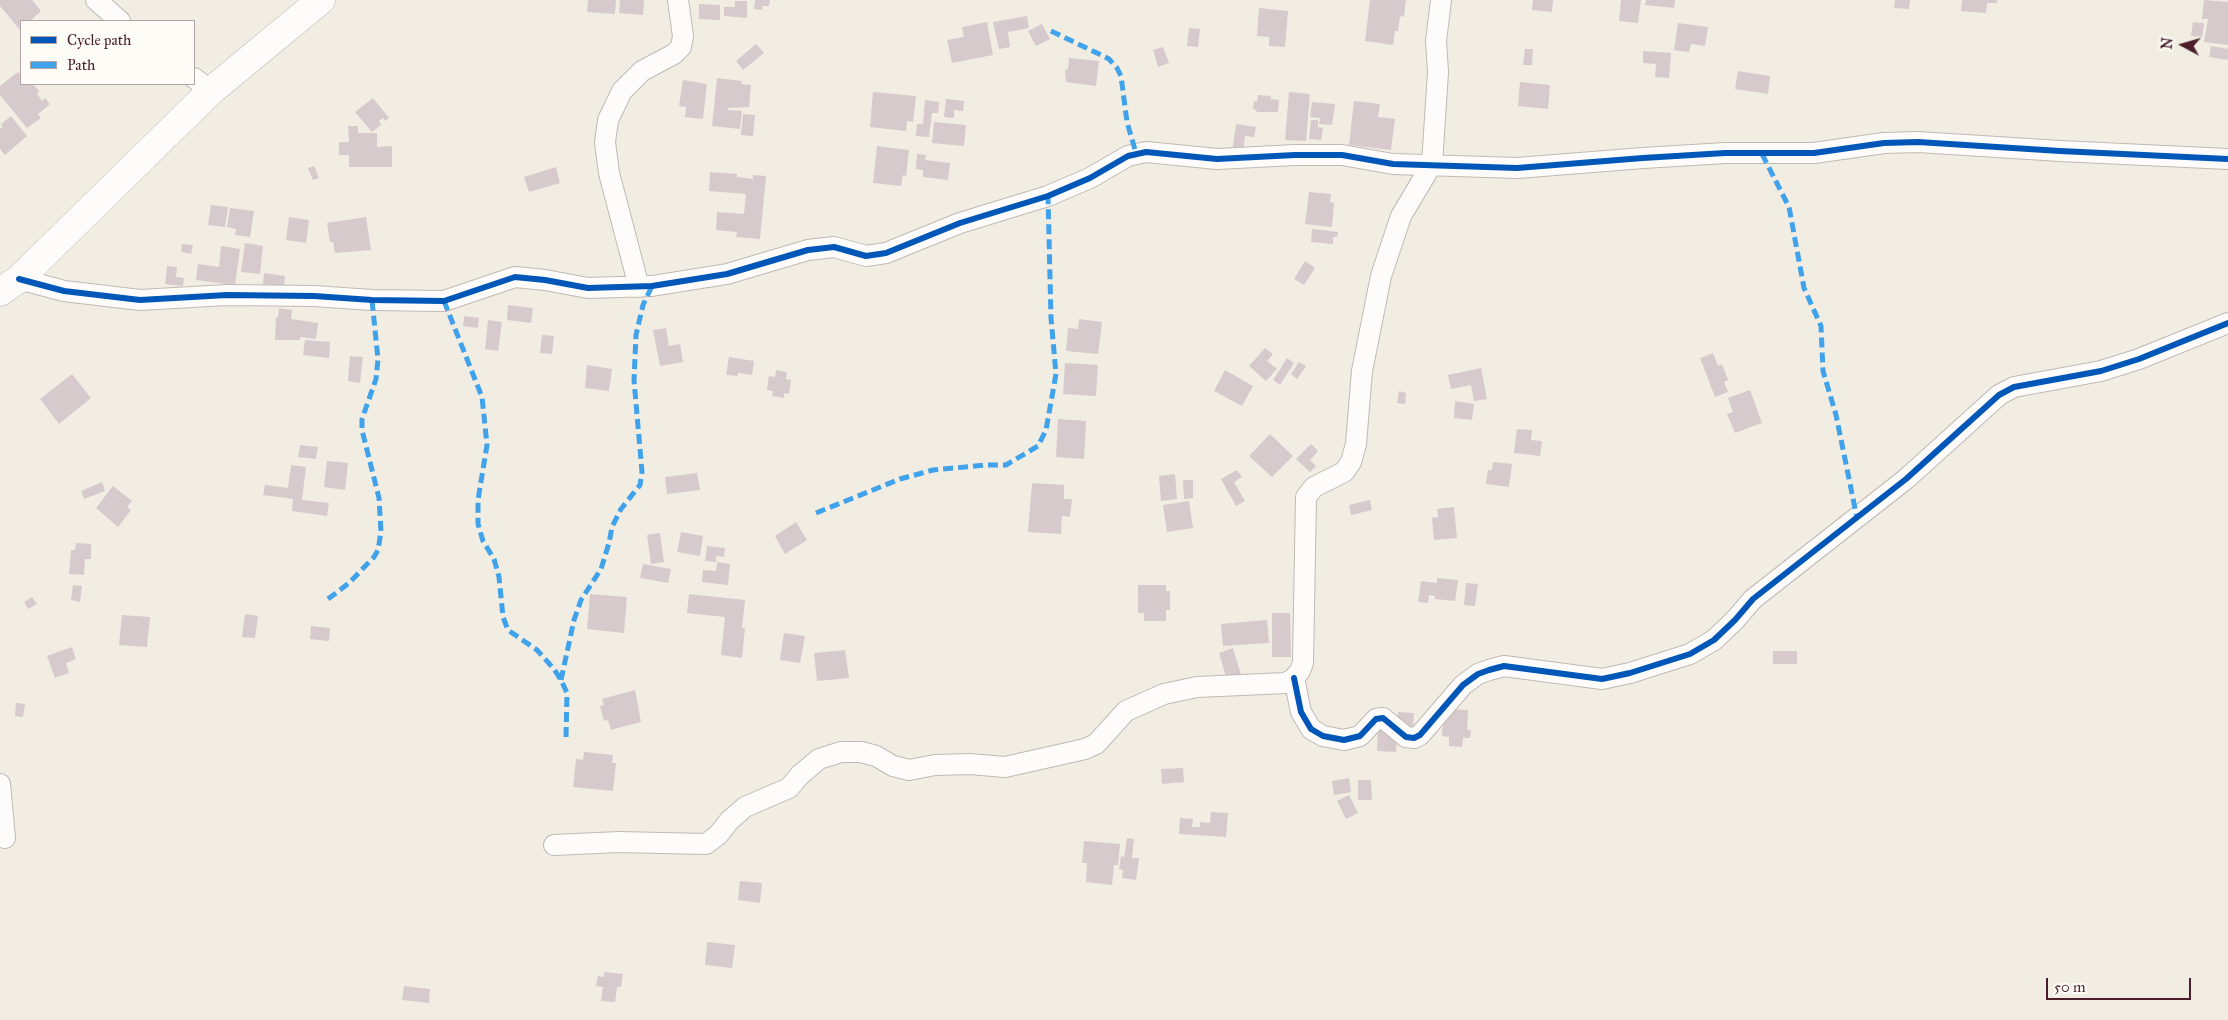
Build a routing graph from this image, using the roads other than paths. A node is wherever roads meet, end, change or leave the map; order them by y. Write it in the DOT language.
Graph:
graph roads {
  1 [pos="96,0"];
  2 [pos="321,0"];
  3 [pos="678,0"];
  4 [pos="1441,0"];
  5 [pos="119,20"];
  6 [pos="202,84"];
  7 [pos="2228,159"];
  8 [pos="1432,164"];
  9 [pos="9,285"];
  10 [pos="638,287"];
  11 [pos="2228,323"];
  12 [pos="1294,678"];
  13 [pos="0,784"];
  14 [pos="5,838"];
  15 [pos="554,845"];
  1 -- 5 [label="street"];
  2 -- 6 [label="main road"];
  3 -- 10 [label="street"];
  4 -- 8 [label="street"];
  6 -- 9 [label="main road"];
  7 -- 8 [label="street"];
  8 -- 10 [label="street"];
  8 -- 12 [label="street"];
  9 -- 10 [label="street"];
  11 -- 12 [label="street"];
  12 -- 15 [label="street"];
  13 -- 14 [label="street"];
}
